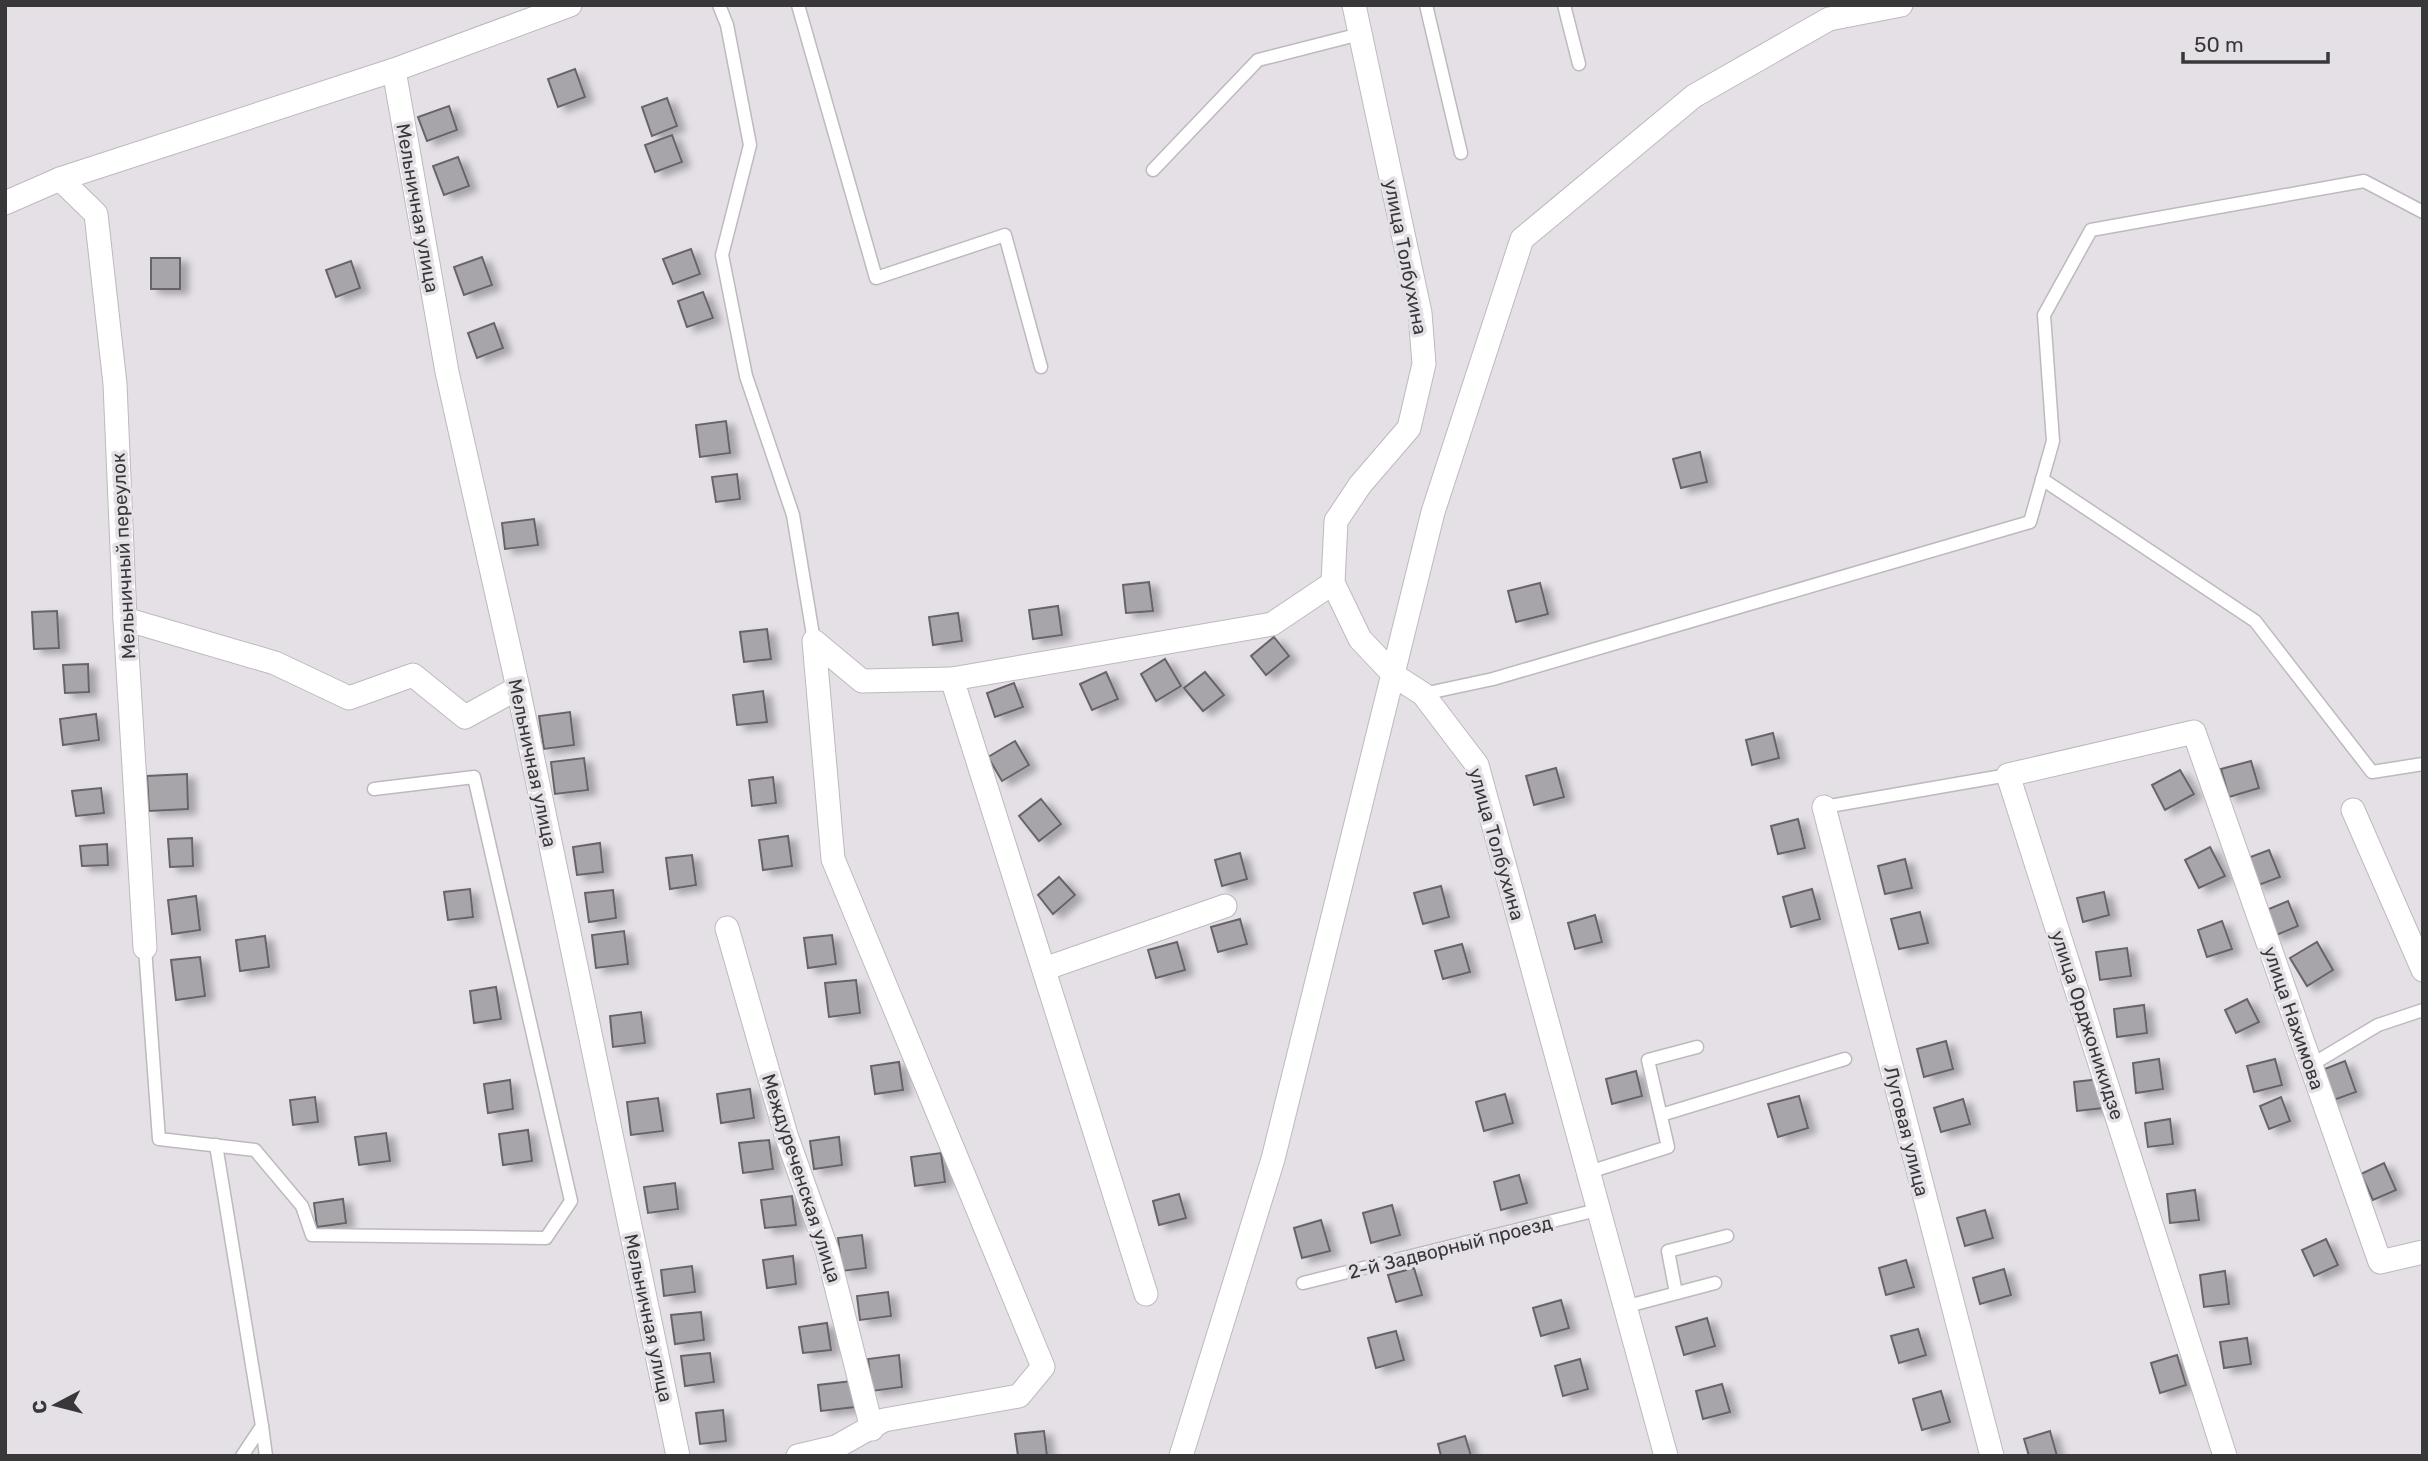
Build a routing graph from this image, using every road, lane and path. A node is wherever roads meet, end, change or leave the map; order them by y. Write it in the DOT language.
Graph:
graph roads {
  1 [pos="570,5"];
  2 [pos="719,5"];
  3 [pos="798,5"];
  4 [pos="1354,5"];
  5 [pos="1426,5"];
  6 [pos="1564,5"];
  7 [pos="1901,5"];
  8 [pos="1360,34"];
  9 [pos="1579,64"];
  10 [pos="394,70"];
  11 [pos="1461,153"];
  12 [pos="1153,170"];
  13 [pos="60,179"];
  14 [pos="5,203"];
  15 [pos="2423,212"];
  16 [pos="1041,367"];
  17 [pos="2042,479"];
  18 [pos="1333,583"];
  19 [pos="125,619"];
  20 [pos="814,641"];
  21 [pos="1395,676"];
  22 [pos="952,679"];
  23 [pos="517,688"];
  24 [pos="1423,694"];
  25 [pos="2423,764"];
  26 [pos="2008,775"];
  27 [pos="374,789"];
  28 [pos="1824,807"];
  29 [pos="2353,810"];
  30 [pos="1225,906"];
  31 [pos="727,928"];
  32 [pos="145,948"];
  33 [pos="1044,969"];
  34 [pos="2423,970"];
  35 [pos="2423,1010"];
  36 [pos="1696,1047"];
  37 [pos="1845,1059"];
  38 [pos="2311,1065"];
  39 [pos="1661,1115"];
  40 [pos="216,1145"];
  41 [pos="1586,1173"];
  42 [pos="1597,1210"];
  43 [pos="1727,1236"];
  44 [pos="2423,1252"];
  45 [pos="1303,1283"];
  46 [pos="1715,1283"];
  47 [pos="1676,1293"];
  48 [pos="1146,1294"];
  49 [pos="1624,1307"];
  50 [pos="262,1426"];
  51 [pos="872,1429"];
  52 [pos="242,1456"];
  53 [pos="266,1456"];
  54 [pos="678,1456"];
  55 [pos="799,1456"];
  56 [pos="1181,1456"];
  57 [pos="1666,1456"];
  58 [pos="1992,1456"];
  59 [pos="2225,1456"];
  1 -- 10 [label="street"];
  2 -- 20 [label="lane"];
  3 -- 16 [label="lane"];
  4 -- 8 [label="street, улица Толбухина"];
  5 -- 11 [label="lane"];
  6 -- 9 [label="lane"];
  7 -- 21 [label="street"];
  8 -- 12 [label="lane"];
  8 -- 18 [label="street, улица Толбухина"];
  10 -- 13 [label="street"];
  10 -- 23 [label="street, Мельничная улица"];
  13 -- 14 [label="street"];
  13 -- 19 [label="street, Мельничный переулок"];
  15 -- 17 [label="lane"];
  17 -- 24 [label="lane"];
  17 -- 25 [label="lane"];
  18 -- 21 [label="street, улица Толбухина"];
  18 -- 22 [label="street"];
  19 -- 23 [label="street"];
  19 -- 32 [label="street, Мельничный переулок"];
  20 -- 22 [label="street"];
  20 -- 51 [label="street"];
  21 -- 24 [label="street, улица Толбухина"];
  21 -- 56 [label="street"];
  22 -- 33 [label="street"];
  23 -- 54 [label="street, Мельничная улица"];
  24 -- 41 [label="street, улица Толбухина"];
  26 -- 28 [label="lane"];
  26 -- 38 [label="street, улица Нахимова"];
  26 -- 59 [label="street, улица Орджоникидзе"];
  27 -- 40 [label="lane"];
  28 -- 58 [label="street, Луговая улица"];
  29 -- 34 [label="street"];
  30 -- 33 [label="street"];
  31 -- 51 [label="street, Междуреченская улица"];
  32 -- 40 [label="lane"];
  33 -- 48 [label="street"];
  35 -- 38 [label="lane"];
  36 -- 39 [label="lane"];
  37 -- 39 [label="lane"];
  38 -- 44 [label="street, улица Нахимова"];
  39 -- 41 [label="lane"];
  40 -- 50 [label="lane"];
  41 -- 42 [label="street, улица Толбухина"];
  42 -- 45 [label="lane, 2-й Задворный проезд"];
  42 -- 49 [label="street, улица Толбухина"];
  43 -- 47 [label="lane"];
  46 -- 47 [label="lane"];
  47 -- 49 [label="lane"];
  49 -- 57 [label="street, улица Толбухина"];
  50 -- 52 [label="lane"];
  50 -- 53 [label="lane"];
  51 -- 55 [label="street"];
}
